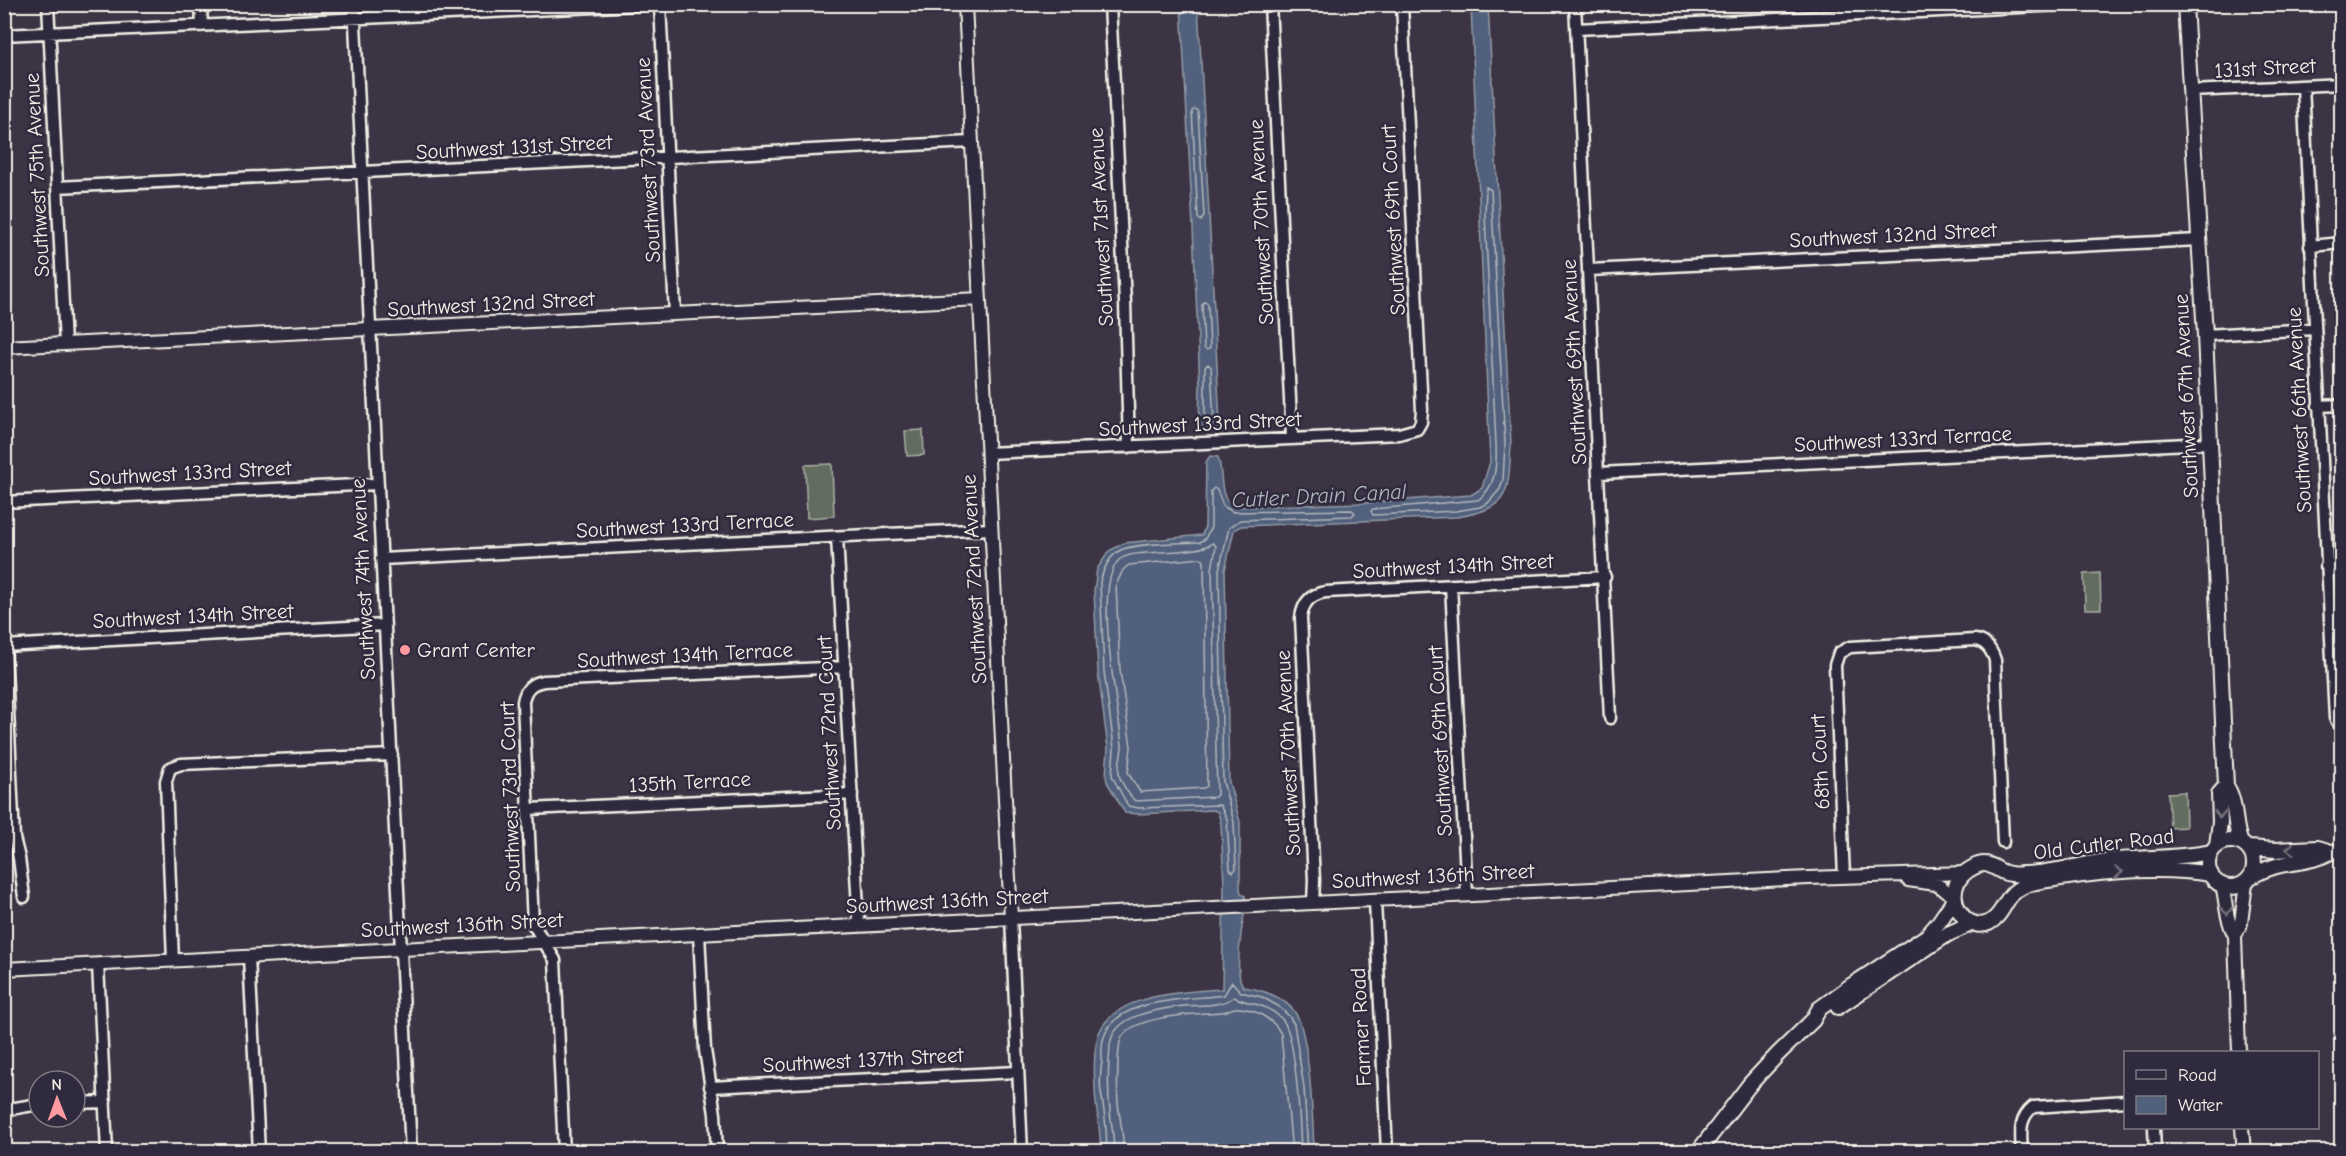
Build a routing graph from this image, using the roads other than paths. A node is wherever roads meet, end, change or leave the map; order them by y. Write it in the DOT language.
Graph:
graph roads {
  1 [pos="48,4"];
  2 [pos="201,4"];
  3 [pos="354,4"];
  4 [pos="660,4"];
  5 [pos="965,4"];
  6 [pos="1110,4"];
  7 [pos="1270,4"];
  8 [pos="1402,4"];
  9 [pos="1575,4"];
  10 [pos="2081,4"];
  11 [pos="2185,4"];
  12 [pos="1970,7"];
  13 [pos="354,19"];
  14 [pos="202,26"];
  15 [pos="1577,29"];
  16 [pos="50,33"];
  17 [pos="4,35"];
  18 [pos="2342,84"];
  19 [pos="2303,86"];
  20 [pos="2190,92"];
  21 [pos="972,142"];
  22 [pos="667,159"];
  23 [pos="362,173"];
  24 [pos="57,187"];
  25 [pos="2199,240"];
  26 [pos="2342,243"];
  27 [pos="2310,246"];
  28 [pos="1589,270"];
  29 [pos="980,299"];
  30 [pos="675,314"];
  31 [pos="370,329"];
  32 [pos="2314,329"];
  33 [pos="2205,335"];
  34 [pos="65,344"];
  35 [pos="4,347"];
  36 [pos="2342,405"];
  37 [pos="2318,406"];
  38 [pos="1414,431"];
  39 [pos="1292,438"];
  40 [pos="2209,443"];
  41 [pos="1129,447"];
  42 [pos="987,453"];
  43 [pos="1599,473"];
  44 [pos="378,484"];
  45 [pos="4,502"];
  46 [pos="991,529"];
  47 [pos="837,537"];
  48 [pos="381,559"];
  49 [pos="2342,565"];
  50 [pos="2326,566"];
  51 [pos="1605,577"];
  52 [pos="1451,585"];
  53 [pos="1306,601"];
  54 [pos="385,625"];
  55 [pos="5,646"];
  56 [pos="845,667"];
  57 [pos="529,687"];
  58 [pos="1610,718"];
  59 [pos="2342,730"];
  60 [pos="392,755"];
  61 [pos="8,775"];
  62 [pos="2226,786"];
  63 [pos="852,794"];
  64 [pos="529,810"];
  65 [pos="2002,842"];
  66 [pos="2245,846"];
  67 [pos="2214,848"];
  68 [pos="2336,852"];
  69 [pos="2002,872"];
  70 [pos="1965,873"];
  71 [pos="2211,874"];
  72 [pos="1892,876"];
  73 [pos="1844,877"];
  74 [pos="2249,880"];
  75 [pos="2222,884"];
  76 [pos="1467,895"];
  77 [pos="24,897"];
  78 [pos="1954,898"];
  79 [pos="1375,901"];
  80 [pos="2006,902"];
  81 [pos="1313,903"];
  82 [pos="1011,918"];
  83 [pos="1973,923"];
  84 [pos="859,926"];
  85 [pos="699,934"];
  86 [pos="2235,936"];
  87 [pos="543,942"];
  88 [pos="401,949"];
  89 [pos="249,957"];
  90 [pos="173,961"];
  91 [pos="98,964"];
  92 [pos="4,969"];
  93 [pos="1813,1020"];
  94 [pos="2239,1051"];
  95 [pos="1018,1072"];
  96 [pos="710,1088"];
  97 [pos="2124,1101"];
  98 [pos="105,1102"];
  99 [pos="87,1103"];
  100 [pos="27,1106"];
  101 [pos="4,1110"];
  102 [pos="2154,1129"];
  103 [pos="2242,1129"];
  104 [pos="107,1152"];
  105 [pos="259,1152"];
  106 [pos="411,1152"];
  107 [pos="564,1152"];
  108 [pos="717,1152"];
  109 [pos="1022,1152"];
  110 [pos="1387,1152"];
  111 [pos="1698,1152"];
  112 [pos="2022,1152"];
  113 [pos="2155,1152"];
  114 [pos="2244,1152"];
  1 -- 16 [label="street, Southwest 75th Avenue"];
  2 -- 14 [label="street"];
  3 -- 13 [label="street, Southwest 74th Avenue"];
  4 -- 13 [label="street"];
  4 -- 22 [label="street, Southwest 73rd Avenue"];
  5 -- 21 [label="street, Southwest 72nd Avenue"];
  6 -- 41 [label="street, Southwest 71st Avenue"];
  7 -- 39 [label="street, Southwest 70th Avenue"];
  8 -- 38 [label="street, Southwest 69th Court"];
  9 -- 15 [label="street, Southwest 69th Avenue"];
  10 -- 12 [label="street"];
  11 -- 20 [label="main road, Southwest 67th Avenue"];
  12 -- 15 [label="street"];
  13 -- 14 [label="street"];
  13 -- 23 [label="street, Southwest 74th Avenue"];
  14 -- 16 [label="street"];
  15 -- 28 [label="street, Southwest 69th Avenue"];
  16 -- 17 [label="street"];
  16 -- 24 [label="street, Southwest 75th Avenue"];
  18 -- 19 [label="street, 131st Street"];
  19 -- 20 [label="street, 131st Street"];
  19 -- 27 [label="street, Southwest 66th Avenue"];
  20 -- 25 [label="main road, Southwest 67th Avenue"];
  21 -- 22 [label="street, Southwest 131st Street"];
  21 -- 29 [label="street, Southwest 72nd Avenue"];
  22 -- 23 [label="street, Southwest 131st Street"];
  22 -- 30 [label="street, Southwest 73rd Avenue"];
  23 -- 24 [label="street, Southwest 131st Street"];
  23 -- 31 [label="street, Southwest 74th Avenue"];
  24 -- 34 [label="street, Southwest 75th Avenue"];
  25 -- 28 [label="street, Southwest 132nd Street"];
  25 -- 33 [label="main road, Southwest 67th Avenue"];
  26 -- 27 [label="street"];
  27 -- 32 [label="street, Southwest 66th Avenue"];
  28 -- 43 [label="street, Southwest 69th Avenue"];
  29 -- 30 [label="street, Southwest 132nd Street"];
  29 -- 42 [label="street, Southwest 72nd Avenue"];
  30 -- 31 [label="street, Southwest 132nd Street"];
  31 -- 34 [label="street, Southwest 132nd Street"];
  31 -- 44 [label="street, Southwest 74th Avenue"];
  32 -- 33 [label="street"];
  32 -- 37 [label="street, Southwest 66th Avenue"];
  33 -- 40 [label="main road, Southwest 67th Avenue"];
  34 -- 35 [label="street, Southwest 132nd Street"];
  36 -- 37 [label="street"];
  37 -- 50 [label="street, Southwest 66th Avenue"];
  38 -- 39 [label="street, Southwest 133rd Street"];
  39 -- 41 [label="street, Southwest 133rd Street"];
  40 -- 43 [label="street, Southwest 133rd Terrace"];
  40 -- 62 [label="main road, Southwest 67th Avenue"];
  41 -- 42 [label="street, Southwest 133rd Street"];
  42 -- 46 [label="street, Southwest 72nd Avenue"];
  43 -- 51 [label="street, Southwest 69th Avenue"];
  44 -- 45 [label="street, Southwest 133rd Street"];
  44 -- 48 [label="street, Southwest 74th Avenue"];
  46 -- 47 [label="street, Southwest 133rd Terrace"];
  46 -- 82 [label="street, Southwest 72nd Avenue"];
  47 -- 48 [label="street, Southwest 133rd Terrace"];
  47 -- 56 [label="street, Southwest 72nd Court"];
  48 -- 54 [label="street, Southwest 74th Avenue"];
  49 -- 50 [label="street"];
  50 -- 59 [label="street, Southwest 66th Avenue"];
  51 -- 52 [label="street, Southwest 134th Street"];
  51 -- 58 [label="street, Southwest 69th Avenue"];
  52 -- 53 [label="street, Southwest 134th Street"];
  52 -- 76 [label="street, Southwest 69th Court"];
  53 -- 81 [label="street, Southwest 70th Avenue"];
  54 -- 55 [label="street, Southwest 134th Street"];
  54 -- 60 [label="street, Southwest 74th Avenue"];
  55 -- 61 [label="street"];
  56 -- 57 [label="street, Southwest 134th Terrace"];
  56 -- 63 [label="street, Southwest 72nd Court"];
  57 -- 64 [label="street, Southwest 73rd Court"];
  60 -- 88 [label="street, Southwest 74th Avenue"];
  60 -- 90 [label="street"];
  61 -- 77 [label="street"];
  62 -- 66 [label="main road, Southwest 67th Avenue"];
  62 -- 67 [label="main road, Southwest 67th Avenue, one-way"];
  63 -- 64 [label="street, 135th Terrace"];
  63 -- 84 [label="street, Southwest 72nd Court"];
  64 -- 87 [label="street, Southwest 73rd Court"];
  65 -- 73 [label="street, 68th Court"];
  66 -- 67 [label="main road, Old Cutler Road"];
  68 -- 66 [label="main road, one-way"];
  66 -- 74 [label="main road"];
  67 -- 69 [label="main road, Old Cutler Road"];
  67 -- 71 [label="main road"];
  68 -- 74 [label="main road"];
  69 -- 70 [label="main road, Old Cutler Road"];
  69 -- 80 [label="main road"];
  70 -- 72 [label="street, Southwest 136th Street"];
  70 -- 78 [label="main road"];
  71 -- 75 [label="main road"];
  80 -- 71 [label="main road, Old Cutler Road, one-way"];
  72 -- 73 [label="street, Southwest 136th Street"];
  72 -- 78 [label="street, Southwest 136th Street"];
  73 -- 76 [label="street, Southwest 136th Street"];
  74 -- 75 [label="main road"];
  74 -- 86 [label="street"];
  75 -- 86 [label="street, one-way"];
  76 -- 79 [label="street, Southwest 136th Street"];
  78 -- 83 [label="main road"];
  78 -- 93 [label="main road"];
  79 -- 81 [label="street, Southwest 136th Street"];
  79 -- 110 [label="street, Farmer Road"];
  80 -- 83 [label="main road, Old Cutler Road"];
  81 -- 82 [label="street, Southwest 136th Street"];
  82 -- 84 [label="street, Southwest 136th Street"];
  82 -- 95 [label="street, Southwest 72nd Avenue"];
  83 -- 93 [label="main road, Old Cutler Road"];
  84 -- 85 [label="street, Southwest 136th Street"];
  85 -- 87 [label="street, Southwest 136th Street"];
  85 -- 96 [label="street"];
  86 -- 94 [label="street"];
  87 -- 88 [label="street, Southwest 136th Street"];
  87 -- 107 [label="street, Southwest 73rd Court"];
  88 -- 89 [label="street, Southwest 136th Street"];
  88 -- 106 [label="street, Southwest 74th Avenue"];
  89 -- 90 [label="street, Southwest 136th Street"];
  89 -- 105 [label="street"];
  90 -- 91 [label="street, Southwest 136th Street"];
  91 -- 92 [label="street, Southwest 136th Street"];
  91 -- 98 [label="street"];
  93 -- 111 [label="main road"];
  95 -- 96 [label="street, Southwest 137th Street"];
  95 -- 109 [label="street, Southwest 72nd Avenue"];
  96 -- 108 [label="street"];
  97 -- 112 [label="street"];
  98 -- 99 [label="street"];
  98 -- 104 [label="street"];
  100 -- 101 [label="street"];
  102 -- 113 [label="street"];
  103 -- 114 [label="street"];
}
